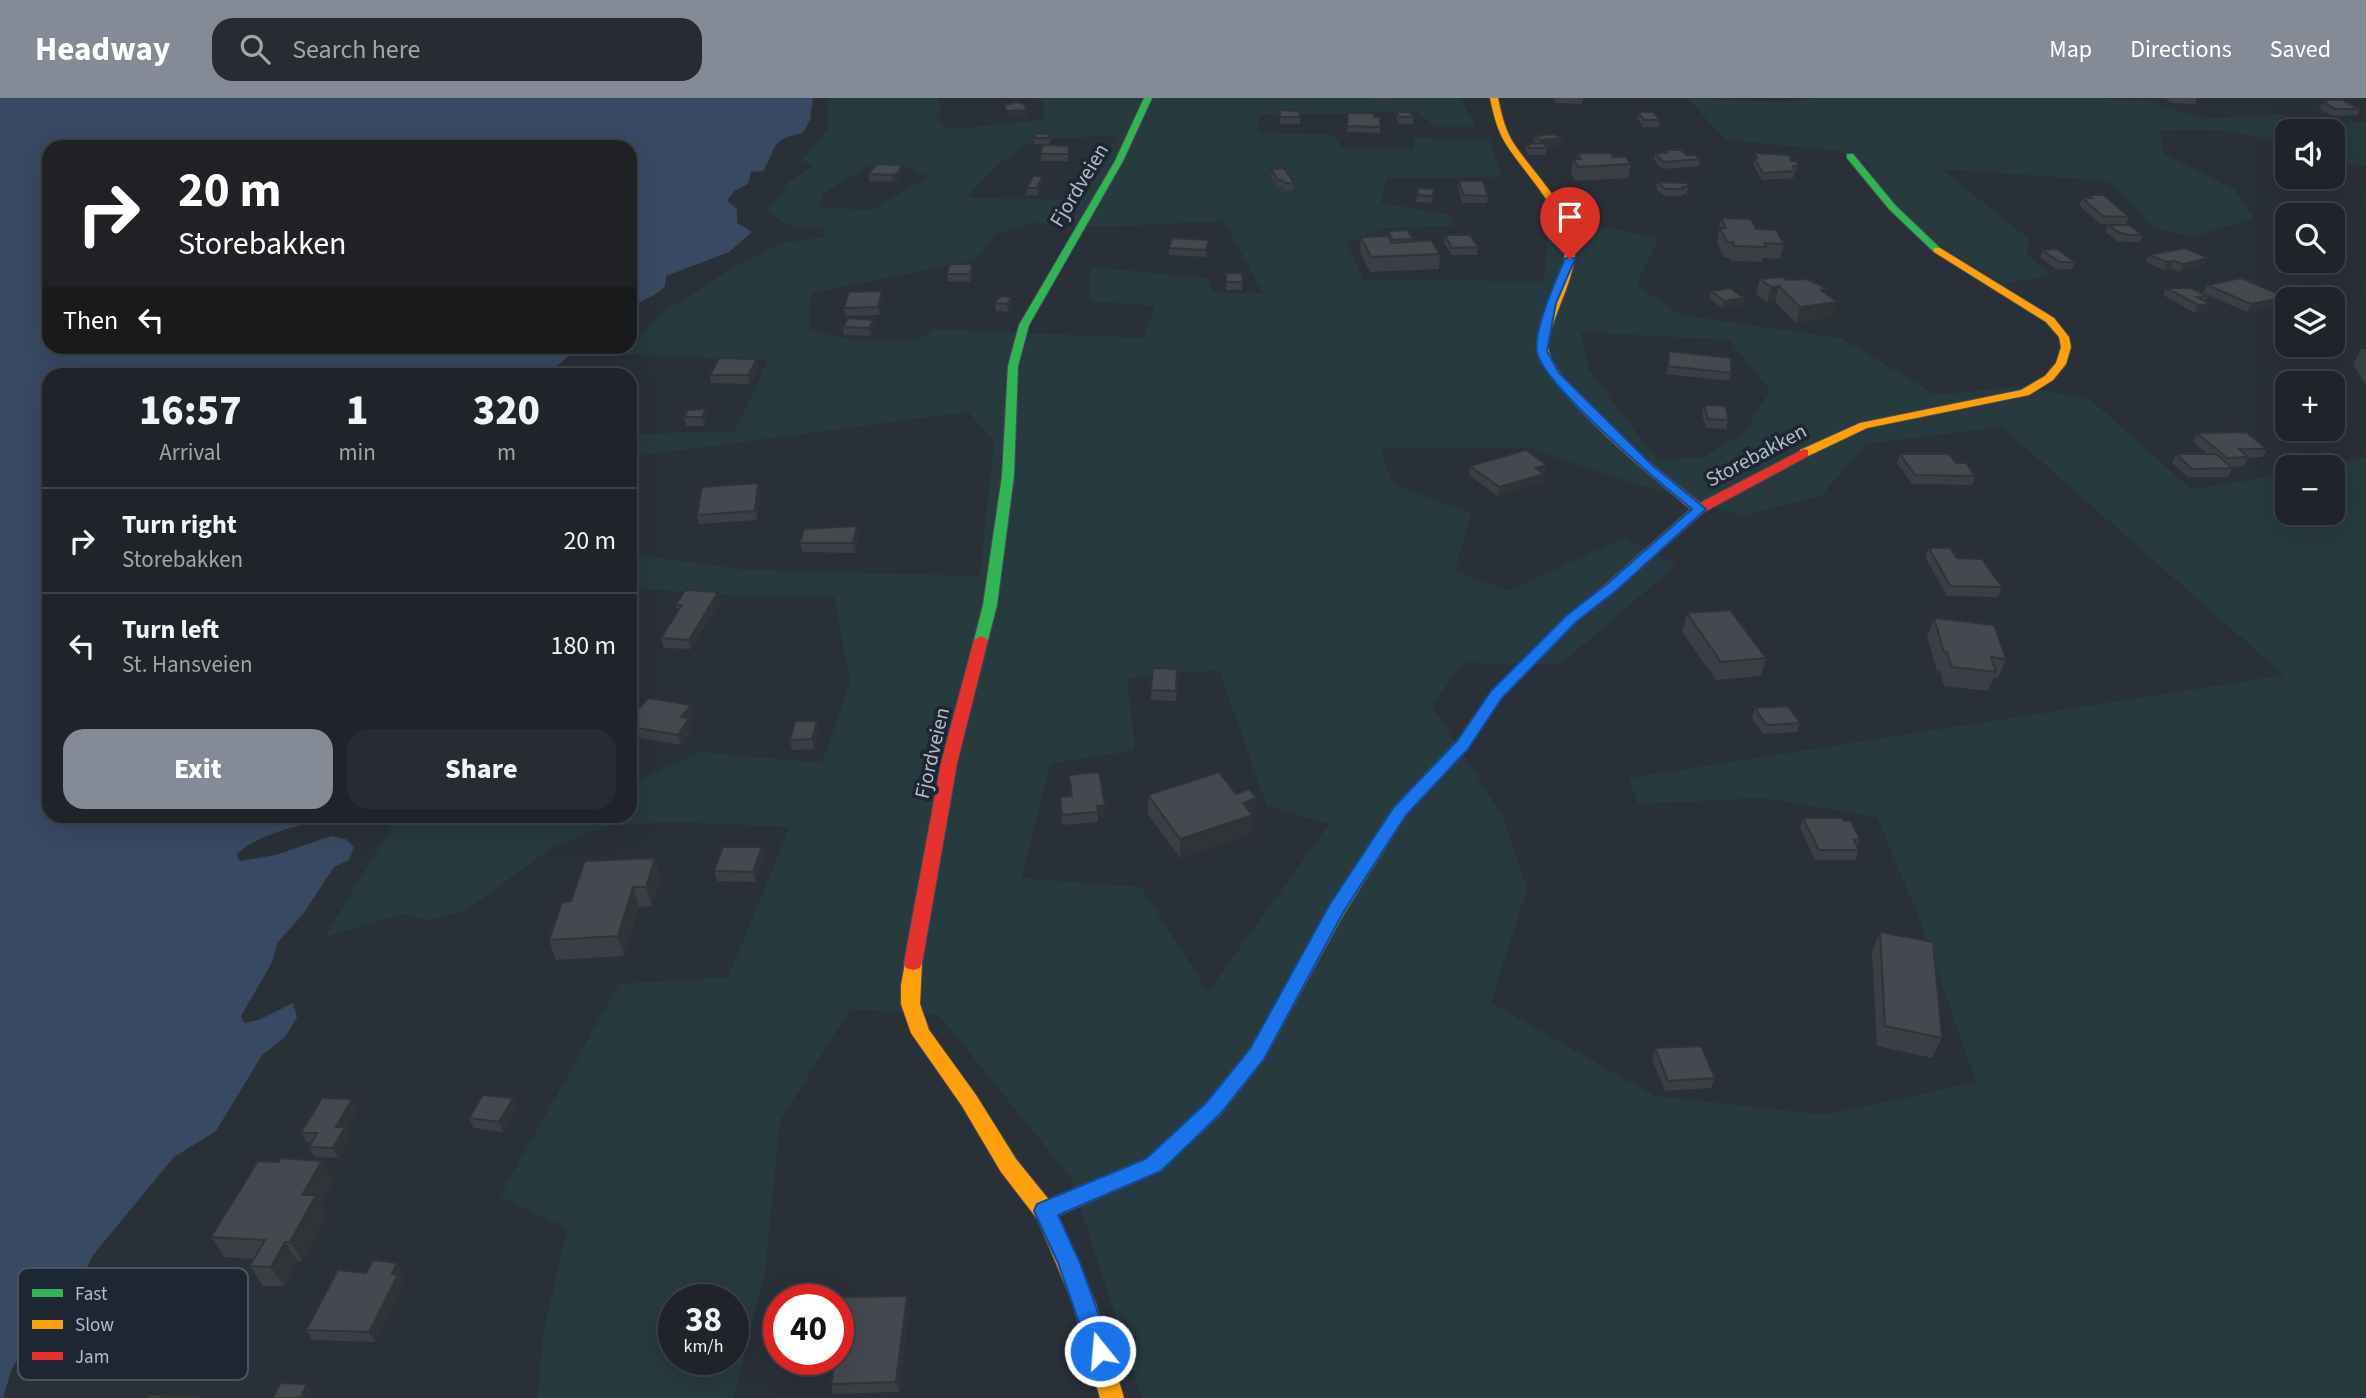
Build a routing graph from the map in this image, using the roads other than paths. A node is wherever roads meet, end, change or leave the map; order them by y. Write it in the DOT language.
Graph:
graph roads {
  1 [pos="1148,98"];
  2 [pos="1494,98"];
  3 [pos="1850,156"];
  4 [pos="1699,509"];
  5 [pos="1045,1211"];
  6 [pos="1112,1398"];
  1 -- 5 [label="street, Fjordveien"];
  2 -- 4 [label="street"];
  3 -- 4 [label="street, Storebakken"];
  4 -- 5 [label="street, Storebakken"];
  5 -- 6 [label="street, Fjordveien"];
}
